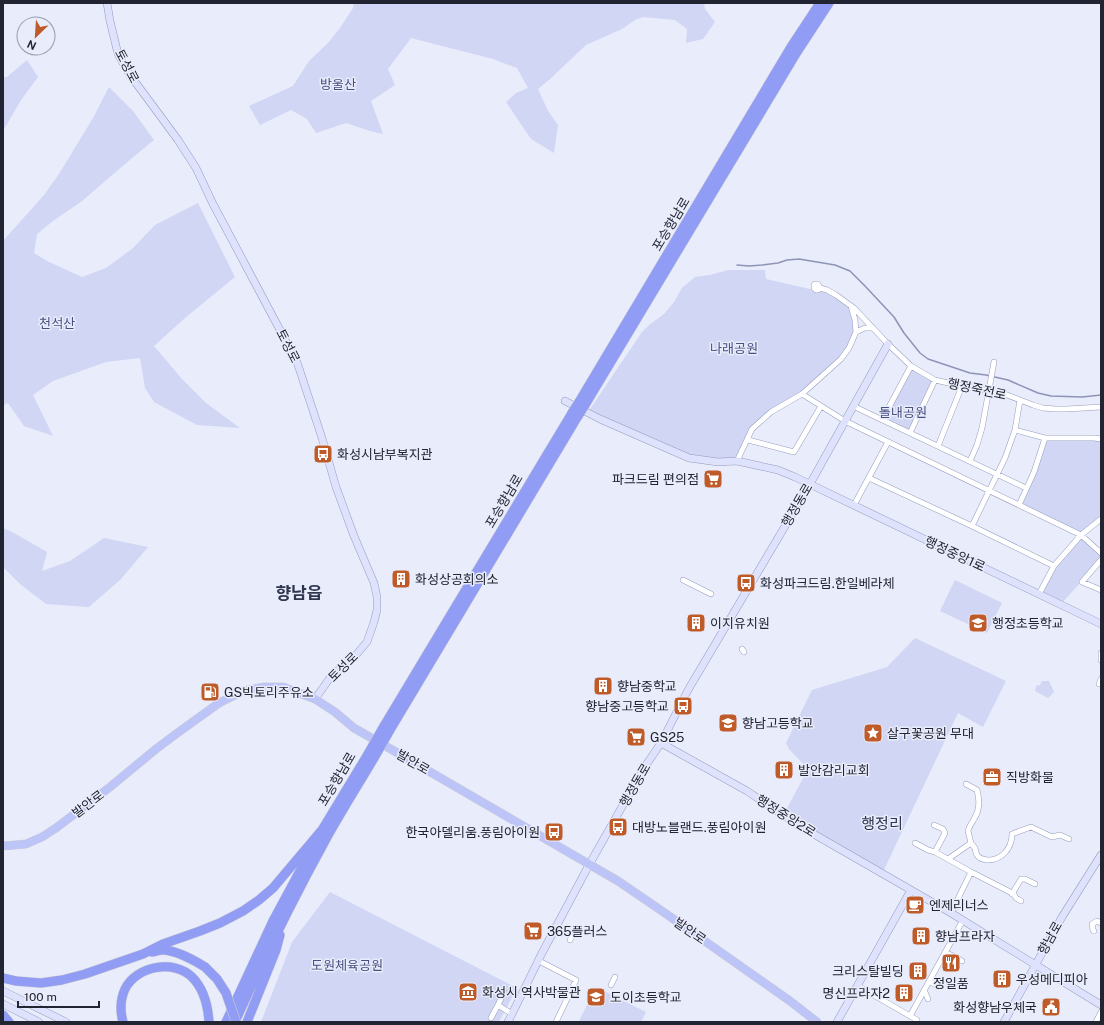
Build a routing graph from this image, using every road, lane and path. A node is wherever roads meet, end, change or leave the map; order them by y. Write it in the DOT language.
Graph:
graph roads {
  1 [pos="107,3"];
  2 [pos="820,3"];
  3 [pos="829,3"];
  4 [pos="820,288"];
  5 [pos="851,306"];
  6 [pos="872,328"];
  7 [pos="856,332"];
  8 [pos="888,344"];
  9 [pos="994,362"];
  10 [pos="911,366"];
  11 [pos="935,380"];
  12 [pos="962,386"];
  13 [pos="989,391"];
  14 [pos="802,394"];
  15 [pos="1020,400"];
  16 [pos="565,401"];
  17 [pos="582,404"];
  18 [pos="821,406"];
  19 [pos="853,406"];
  20 [pos="1101,407"];
  21 [pos="882,420"];
  22 [pos="845,421"];
  23 [pos="1014,430"];
  24 [pos="910,433"];
  25 [pos="1045,438"];
  26 [pos="1101,439"];
  27 [pos="748,440"];
  28 [pos="888,442"];
  29 [pos="938,446"];
  30 [pos="970,461"];
  31 [pos="737,462"];
  32 [pos="998,474"];
  33 [pos="869,478"];
  34 [pos="810,484"];
  35 [pos="1026,488"];
  36 [pos="990,491"];
  37 [pos="854,505"];
  38 [pos="1019,505"];
  39 [pos="1101,519"];
  40 [pos="972,526"];
  41 [pos="1081,535"];
  42 [pos="1101,553"];
  43 [pos="1101,560"];
  44 [pos="1054,566"];
  45 [pos="683,580"];
  46 [pos="1101,590"];
  47 [pos="711,594"];
  48 [pos="1039,594"];
  49 [pos="1101,624"];
  50 [pos="1101,653"];
  51 [pos="1101,660"];
  52 [pos="1101,679"];
  53 [pos="1099,684"];
  54 [pos="315,699"];
  55 [pos="661,743"];
  56 [pos="371,756"];
  57 [pos="966,784"];
  58 [pos="934,825"];
  59 [pos="322,830"];
  60 [pos="1069,839"];
  61 [pos="915,843"];
  62 [pos="971,843"];
  63 [pos="3,846"];
  64 [pos="935,852"];
  65 [pos="1101,855"];
  66 [pos="948,859"];
  67 [pos="589,865"];
  68 [pos="971,872"];
  69 [pos="1035,884"];
  70 [pos="911,890"];
  71 [pos="1012,894"];
  72 [pos="1021,901"];
  73 [pos="951,913"];
  74 [pos="285,916"];
  75 [pos="963,920"];
  76 [pos="1101,923"];
  77 [pos="1094,931"];
  78 [pos="575,932"];
  79 [pos="570,940"];
  80 [pos="948,951"];
  81 [pos="143,954"];
  82 [pos="539,961"];
  83 [pos="962,961"];
  84 [pos="1035,965"];
  85 [pos="615,977"];
  86 [pos="3,978"];
  87 [pos="929,981"];
  88 [pos="611,985"];
  89 [pos="936,985"];
  90 [pos="858,986"];
  91 [pos="924,990"];
  92 [pos="3,991"];
  93 [pos="240,991"];
  94 [pos="504,992"];
  95 [pos="928,999"];
  96 [pos="3,1004"];
  97 [pos="498,1005"];
  98 [pos="1101,1005"];
  99 [pos="1101,1012"];
  100 [pos="512,1014"];
  101 [pos="3,1015"];
  102 [pos="910,1016"];
  103 [pos="491,1018"];
  104 [pos="917,1020"];
  105 [pos="9,1022"];
  106 [pos="39,1022"];
  107 [pos="66,1022"];
  108 [pos="123,1022"];
  109 [pos="209,1022"];
  110 [pos="221,1022"];
  111 [pos="226,1022"];
  112 [pos="236,1022"];
  113 [pos="247,1022"];
  114 [pos="508,1022"];
  115 [pos="556,1022"];
  116 [pos="817,1022"];
  117 [pos="837,1022"];
  118 [pos="1004,1022"];
  119 [pos="1096,1022"];
  1 -- 54 [label="street, 토성로"];
  2 -- 17 [label="highway, 포승향남로"];
  3 -- 17 [label="highway, 포승향남로"];
  4 -- 5 [label="street, 행정죽전로"];
  5 -- 6 [label="street, 행정죽전로"];
  5 -- 7 [label="street"];
  6 -- 7 [label="street"];
  6 -- 8 [label="street, 행정죽전로"];
  7 -- 14 [label="street"];
  8 -- 10 [label="street, 행정죽전로"];
  8 -- 19 [label="street, 행정동로"];
  9 -- 13 [label="street"];
  10 -- 11 [label="street, 행정죽전로"];
  10 -- 21 [label="street"];
  11 -- 12 [label="street, 행정죽전로"];
  11 -- 24 [label="street"];
  12 -- 13 [label="street, 행정죽전로"];
  12 -- 29 [label="street"];
  13 -- 15 [label="street, 행정죽전로"];
  13 -- 30 [label="street"];
  14 -- 18 [label="street"];
  14 -- 27 [label="street"];
  15 -- 20 [label="street, 행정죽전로"];
  15 -- 23 [label="street"];
  16 -- 31 [label="street, 행정중앙1로"];
  17 -- 56 [label="highway, 포승향남로, bridge"];
  18 -- 22 [label="street"];
  18 -- 27 [label="street"];
  19 -- 21 [label="street"];
  19 -- 22 [label="street, 행정동로"];
  21 -- 24 [label="street"];
  22 -- 28 [label="street"];
  22 -- 34 [label="street, 행정동로"];
  23 -- 25 [label="street"];
  23 -- 32 [label="street"];
  24 -- 29 [label="street"];
  25 -- 26 [label="street"];
  25 -- 35 [label="street"];
  27 -- 31 [label="street"];
  28 -- 33 [label="street"];
  28 -- 36 [label="street"];
  29 -- 30 [label="street"];
  30 -- 32 [label="street"];
  31 -- 34 [label="street, 행정중앙1로"];
  32 -- 35 [label="street"];
  32 -- 36 [label="street"];
  33 -- 37 [label="street"];
  33 -- 40 [label="street"];
  34 -- 37 [label="street, 행정중앙1로"];
  34 -- 55 [label="street, 행정동로"];
  35 -- 38 [label="street"];
  36 -- 38 [label="street"];
  36 -- 40 [label="street"];
  37 -- 48 [label="street, 행정중앙1로"];
  38 -- 41 [label="street"];
  39 -- 41 [label="street"];
  40 -- 44 [label="street"];
  41 -- 42 [label="street"];
  41 -- 44 [label="street"];
  43 -- 46 [label="street"];
  44 -- 48 [label="street"];
  45 -- 47 [label="street"];
  48 -- 49 [label="street, 행정중앙1로"];
  50 -- 51 [label="street"];
  52 -- 53 [label="street"];
  54 -- 63 [label="main road, 발안로"];
  54 -- 67 [label="main road, 발안로"];
  55 -- 67 [label="street, 행정동로"];
  55 -- 70 [label="street, 행정중앙2로"];
  56 -- 59 [label="highway, 포승향남로"];
  56 -- 74 [label="highway, 포승향남로"];
  57 -- 62 [label="street"];
  58 -- 64 [label="street"];
  59 -- 81 [label="highway"];
  59 -- 93 [label="highway, 포승향남로"];
  60 -- 62 [label="street"];
  61 -- 64 [label="street"];
  62 -- 66 [label="street"];
  64 -- 66 [label="street"];
  65 -- 84 [label="street, 향남로"];
  66 -- 68 [label="street"];
  67 -- 82 [label="street, 행정동로"];
  67 -- 116 [label="main road, 발안로"];
  68 -- 71 [label="street"];
  68 -- 73 [label="street"];
  69 -- 71 [label="street"];
  70 -- 73 [label="street, 행정중앙2로"];
  70 -- 90 [label="street"];
  71 -- 72 [label="street"];
  73 -- 75 [label="street, 행정중앙2로"];
  74 -- 112 [label="highway, 포승향남로"];
  74 -- 113 [label="highway"];
  75 -- 80 [label="street"];
  75 -- 84 [label="street, 행정중앙2로"];
  76 -- 77 [label="street"];
  78 -- 79 [label="street"];
  80 -- 83 [label="street"];
  80 -- 87 [label="street"];
  81 -- 86 [label="highway"];
  81 -- 112 [label="highway, bridge"];
  82 -- 100 [label="street, 행정동로"];
  82 -- 115 [label="street"];
  84 -- 98 [label="street, 행정중앙2로"];
  84 -- 118 [label="street, 향남로"];
  85 -- 88 [label="street"];
  87 -- 89 [label="street"];
  87 -- 91 [label="street"];
  90 -- 102 [label="street"];
  90 -- 117 [label="street"];
  91 -- 95 [label="street"];
  91 -- 102 [label="street"];
  92 -- 107 [label="street"];
  93 -- 110 [label="highway"];
  93 -- 111 [label="highway, 포승향남로"];
  94 -- 97 [label="street"];
  96 -- 106 [label="street"];
  97 -- 100 [label="street"];
  97 -- 103 [label="street"];
  99 -- 119 [label="street"];
  100 -- 114 [label="street, 행정동로"];
  101 -- 105 [label="highway"];
  102 -- 104 [label="street"];
  108 -- 109 [label="highway"];
}
